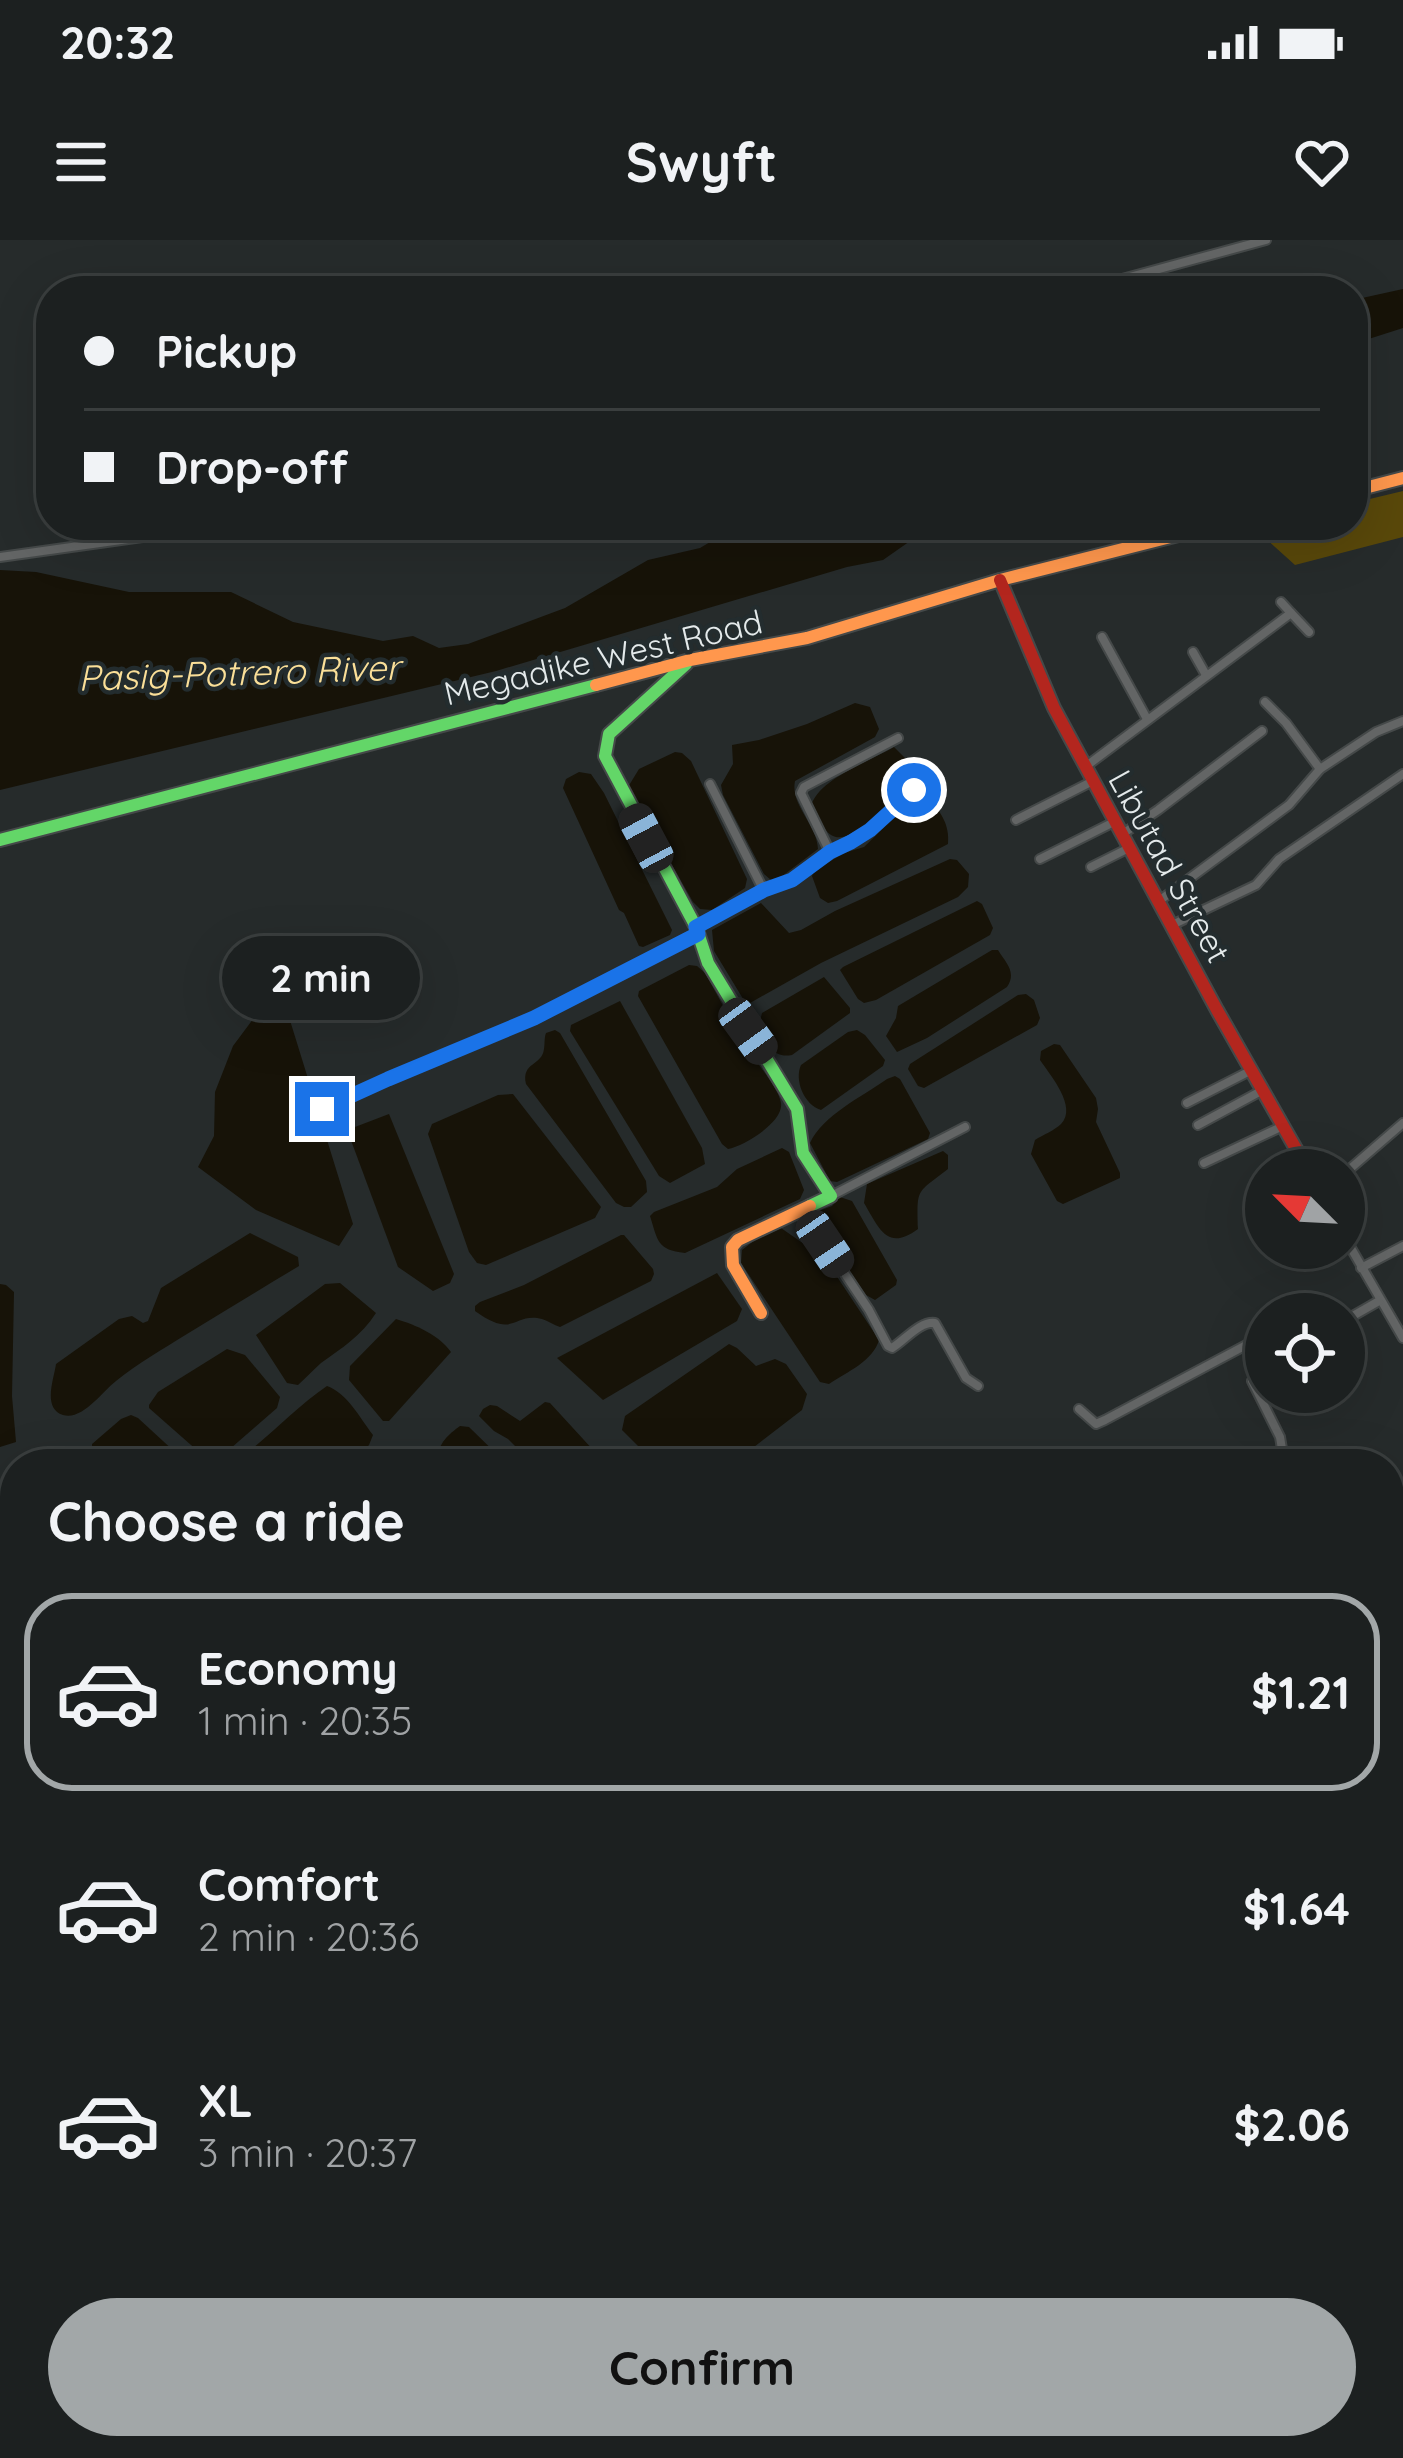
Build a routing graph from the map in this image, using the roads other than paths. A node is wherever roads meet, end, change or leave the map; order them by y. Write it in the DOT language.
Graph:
graph roads {
  1 [pos="1266,240"];
  2 [pos="1133,276"];
  3 [pos="1403,478"];
  4 [pos="1368,487"];
  5 [pos="121,540"];
  6 [pos="1159,540"];
  7 [pos="0,557"];
  8 [pos="1000,580"];
  9 [pos="1281,602"];
  10 [pos="1292,613"];
  11 [pos="1310,632"];
  12 [pos="1102,637"];
  13 [pos="1192,652"];
  14 [pos="690,660"];
  15 [pos="1206,675"];
  16 [pos="1265,702"];
  17 [pos="1147,719"];
  18 [pos="1403,721"];
  19 [pos="1262,730"];
  20 [pos="898,738"];
  21 [pos="1085,767"];
  22 [pos="1320,769"];
  23 [pos="1403,774"];
  24 [pos="1093,781"];
  25 [pos="710,784"];
  26 [pos="914,790"];
  27 [pos="1016,820"];
  28 [pos="1121,835"];
  29 [pos="0,840"];
  30 [pos="830,852"];
  31 [pos="1040,859"];
  32 [pos="1091,867"];
  33 [pos="764,890"];
  34 [pos="1159,901"];
  35 [pos="1172,925"];
  36 [pos="697,930"];
  37 [pos="1252,1070"];
  38 [pos="1263,1090"];
  39 [pos="1187,1103"];
  40 [pos="322,1109"];
  41 [pos="1403,1123"];
  42 [pos="1198,1125"];
  43 [pos="965,1126"];
  44 [pos="1283,1126"];
  45 [pos="1296,1149"];
  46 [pos="1365,1156"];
  47 [pos="1204,1163"];
  48 [pos="831,1196"];
  49 [pos="803,1211"];
  50 [pos="1403,1246"];
  51 [pos="1365,1265"];
  52 [pos="1361,1269"];
  53 [pos="1380,1301"];
  54 [pos="1365,1309"];
  55 [pos="761,1313"];
  56 [pos="1403,1338"];
  57 [pos="1245,1346"];
  58 [pos="978,1386"];
  59 [pos="1078,1409"];
  60 [pos="1268,1413"];
  61 [pos="1282,1449"];
  1 -- 2 [label="street"];
  3 -- 4 [label="street"];
  5 -- 7 [label="street"];
  6 -- 8 [label="street, Megadike West Road"];
  8 -- 14 [label="street, Megadike West Road"];
  8 -- 21 [label="street, Libutad Street"];
  9 -- 10 [label="street"];
  10 -- 11 [label="street"];
  10 -- 15 [label="street"];
  12 -- 17 [label="street"];
  13 -- 15 [label="street"];
  14 -- 29 [label="street, Megadike West Road"];
  14 -- 36 [label="street"];
  15 -- 17 [label="street"];
  16 -- 22 [label="street"];
  17 -- 21 [label="street"];
  18 -- 22 [label="street"];
  19 -- 28 [label="street"];
  20 -- 30 [label="street"];
  21 -- 24 [label="street, Libutad Street"];
  22 -- 34 [label="street"];
  23 -- 35 [label="street"];
  24 -- 27 [label="street"];
  24 -- 28 [label="street, Libutad Street"];
  25 -- 33 [label="street"];
  26 -- 30 [label="street"];
  28 -- 31 [label="street"];
  28 -- 32 [label="street"];
  28 -- 34 [label="street, Libutad Street"];
  30 -- 33 [label="street"];
  33 -- 36 [label="street"];
  34 -- 35 [label="street, Libutad Street"];
  35 -- 37 [label="street, Libutad Street"];
  36 -- 40 [label="street"];
  36 -- 48 [label="street"];
  37 -- 38 [label="street, Libutad Street"];
  37 -- 39 [label="street"];
  38 -- 42 [label="street"];
  38 -- 44 [label="street, Libutad Street"];
  41 -- 46 [label="street"];
  43 -- 48 [label="street"];
  44 -- 45 [label="street, Libutad Street"];
  44 -- 47 [label="street"];
  48 -- 49 [label="street"];
  49 -- 55 [label="street"];
  49 -- 58 [label="street"];
  50 -- 51 [label="street"];
  52 -- 53 [label="street"];
  53 -- 54 [label="street"];
  53 -- 56 [label="street"];
  57 -- 59 [label="street"];
  60 -- 61 [label="street"];
}
